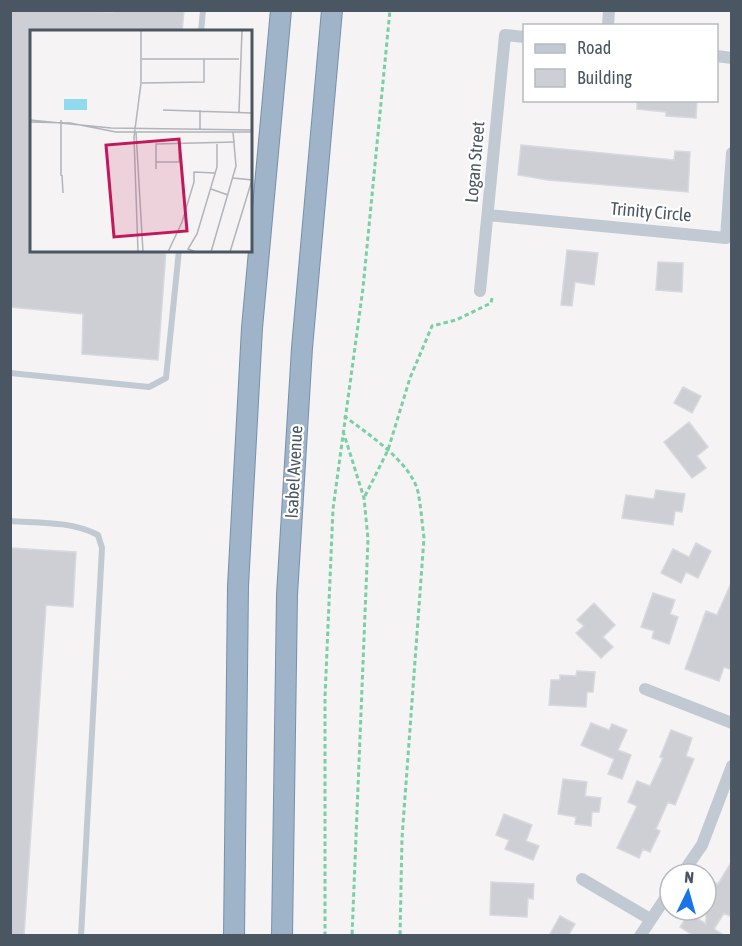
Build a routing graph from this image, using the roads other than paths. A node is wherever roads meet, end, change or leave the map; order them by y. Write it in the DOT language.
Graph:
graph roads {
  1 [pos="204,10"];
  2 [pos="281,10"];
  3 [pos="332,10"];
  4 [pos="201,30"];
  5 [pos="523,37"];
  6 [pos="732,153"];
  7 [pos="488,215"];
  8 [pos="179,252"];
  9 [pos="480,291"];
  10 [pos="10,373"];
  11 [pos="10,521"];
  12 [pos="645,689"];
  13 [pos="732,723"];
  14 [pos="732,766"];
  15 [pos="690,862"];
  16 [pos="582,879"];
  17 [pos="658,908"];
  18 [pos="650,919"];
  19 [pos="81,936"];
  20 [pos="234,936"];
  21 [pos="282,936"];
  22 [pos="640,936"];
  1 -- 4 [label="lane"];
  2 -- 20 [label="highway"];
  3 -- 21 [label="highway, Isabel Avenue"];
  5 -- 7 [label="street, Logan Street"];
  6 -- 7 [label="street, Trinity Circle"];
  7 -- 9 [label="street, Logan Street"];
  8 -- 10 [label="lane"];
  11 -- 19 [label="lane"];
  12 -- 13 [label="street"];
  14 -- 15 [label="street"];
  16 -- 18 [label="street"];
  17 -- 18 [label="street"];
  18 -- 22 [label="street"];
}
